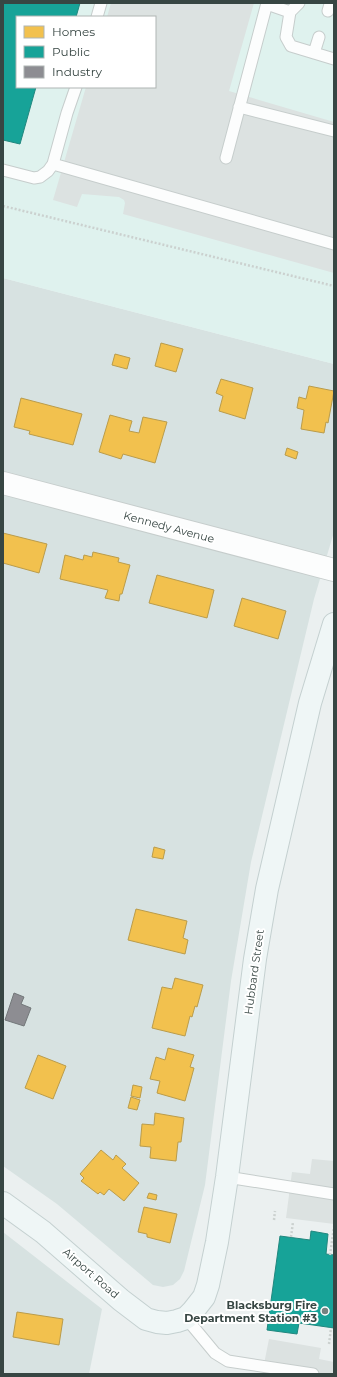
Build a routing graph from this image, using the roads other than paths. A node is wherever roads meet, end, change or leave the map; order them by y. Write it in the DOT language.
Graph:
graph roads {
  1 [pos="101,3"];
  2 [pos="299,3"];
  3 [pos="267,4"];
  4 [pos="290,12"];
  5 [pos="97,16"];
  6 [pos="319,38"];
  7 [pos="314,53"];
  8 [pos="334,59"];
  9 [pos="76,88"];
  10 [pos="240,107"];
  11 [pos="334,131"];
  12 [pos="226,158"];
  13 [pos="53,164"];
  14 [pos="3,170"];
  15 [pos="334,244"];
  16 [pos="3,483"];
  17 [pos="334,570"];
  18 [pos="334,624"];
  19 [pos="227,1177"];
  20 [pos="334,1194"];
  21 [pos="3,1202"];
  22 [pos="186,1318"];
  23 [pos="313,1374"];
  1 -- 5 [label="lane"];
  2 -- 4 [label="lane"];
  3 -- 4 [label="lane"];
  3 -- 10 [label="lane"];
  4 -- 7 [label="lane"];
  6 -- 7 [label="lane"];
  7 -- 8 [label="lane"];
  9 -- 13 [label="lane"];
  10 -- 11 [label="lane"];
  10 -- 12 [label="lane"];
  13 -- 14 [label="lane"];
  13 -- 15 [label="lane"];
  16 -- 17 [label="street, Kennedy Avenue"];
  18 -- 19 [label="street, Hubbard Street"];
  19 -- 20 [label="lane"];
  19 -- 22 [label="street, Hubbard Street"];
  21 -- 22 [label="street, Airport Road"];
  22 -- 23 [label="lane"];
}
